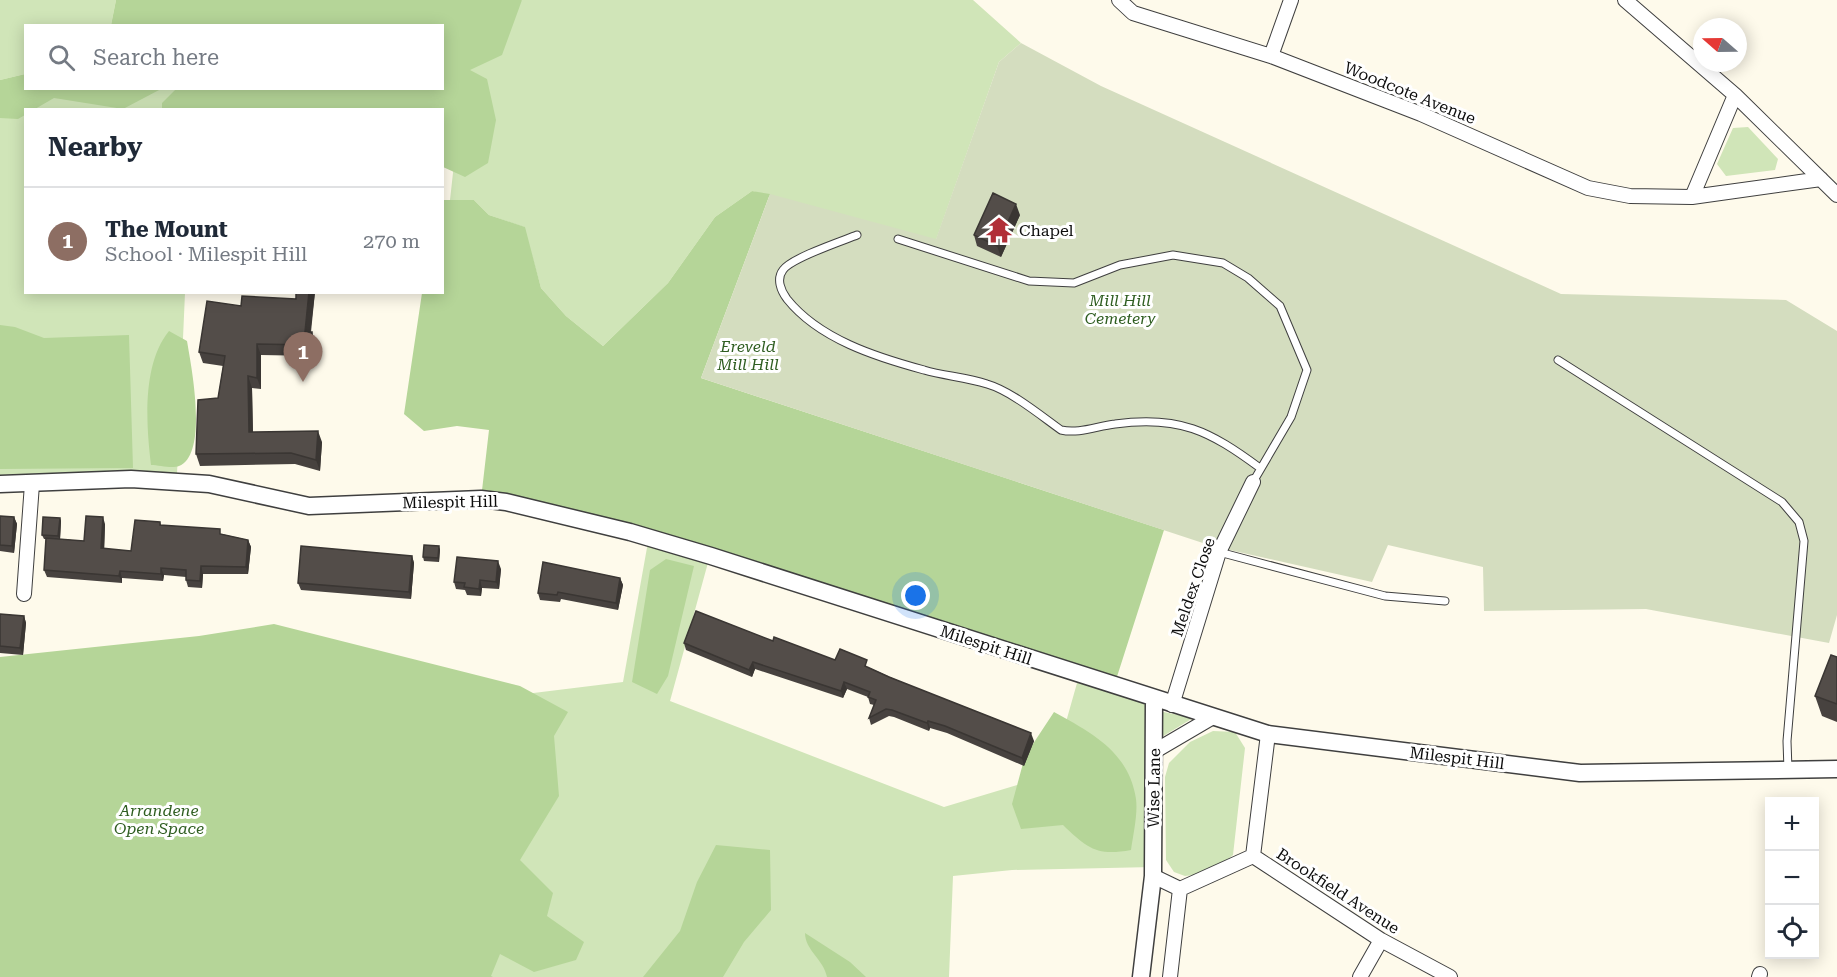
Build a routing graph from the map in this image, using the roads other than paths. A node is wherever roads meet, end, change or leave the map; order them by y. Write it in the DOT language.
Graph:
graph roads {
  1 [pos="1119,0"];
  2 [pos="1291,0"];
  3 [pos="1625,0"];
  4 [pos="1271,56"];
  5 [pos="1735,95"];
  6 [pos="1821,179"];
  7 [pos="1837,195"];
  8 [pos="1692,196"];
  9 [pos="857,235"];
  10 [pos="898,239"];
  11 [pos="1558,360"];
  12 [pos="1260,468"];
  13 [pos="1253,482"];
  14 [pos="0,484"];
  15 [pos="32,484"];
  16 [pos="1219,552"];
  17 [pos="24,594"];
  18 [pos="1445,601"];
  19 [pos="1154,700"];
  20 [pos="1172,705"];
  21 [pos="1213,717"];
  22 [pos="1268,734"];
  23 [pos="1155,752"];
  24 [pos="1837,769"];
  25 [pos="1788,770"];
  26 [pos="1253,856"];
  27 [pos="1153,876"];
  28 [pos="1180,889"];
  29 [pos="1381,940"];
  30 [pos="1141,977"];
  31 [pos="1170,977"];
  32 [pos="1360,977"];
  33 [pos="1450,977"];
  1 -- 4 [label="street, Woodcote Avenue"];
  2 -- 4 [label="street"];
  3 -- 5 [label="street"];
  4 -- 8 [label="street, Woodcote Avenue"];
  5 -- 6 [label="street"];
  5 -- 8 [label="street"];
  6 -- 7 [label="street"];
  6 -- 8 [label="street, Woodcote Avenue"];
  9 -- 12 [label="lane"];
  10 -- 12 [label="lane"];
  11 -- 25 [label="lane"];
  12 -- 13 [label="lane"];
  13 -- 16 [label="street, Meldex Close"];
  14 -- 15 [label="street, Milespit Hill"];
  15 -- 17 [label="street"];
  15 -- 19 [label="street, Milespit Hill"];
  16 -- 18 [label="lane"];
  16 -- 20 [label="street, Meldex Close"];
  19 -- 20 [label="street, Milespit Hill"];
  19 -- 23 [label="street, Wise Lane"];
  20 -- 21 [label="street, Milespit Hill"];
  21 -- 22 [label="street, Milespit Hill"];
  21 -- 23 [label="street"];
  22 -- 25 [label="street, Milespit Hill"];
  22 -- 26 [label="street, Brookfield Avenue"];
  23 -- 27 [label="street, Wise Lane"];
  24 -- 25 [label="street, Milespit Hill"];
  26 -- 28 [label="street"];
  26 -- 29 [label="street, Brookfield Avenue"];
  27 -- 28 [label="street"];
  27 -- 30 [label="street, Wise Lane"];
  28 -- 31 [label="street"];
  29 -- 32 [label="street"];
  29 -- 33 [label="street, Brookfield Avenue"];
}
